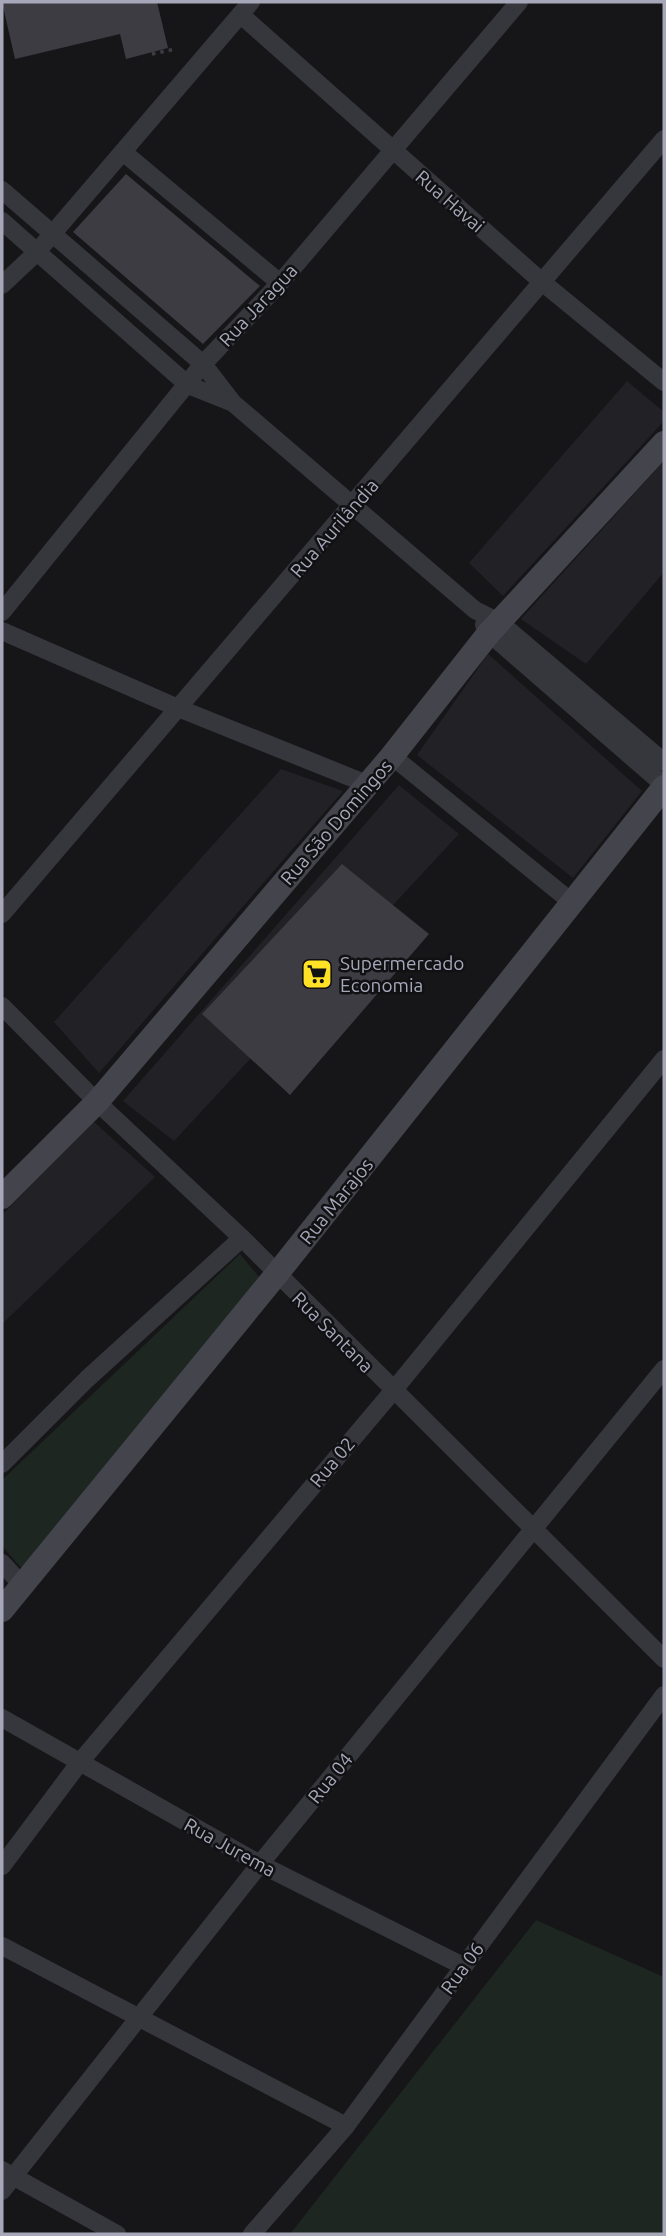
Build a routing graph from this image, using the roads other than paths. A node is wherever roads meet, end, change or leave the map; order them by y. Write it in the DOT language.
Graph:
graph roads {
  1 [pos="519,2"];
  2 [pos="246,8"];
  3 [pos="664,139"];
  4 [pos="392,150"];
  5 [pos="123,152"];
  6 [pos="2,190"];
  7 [pos="2,221"];
  8 [pos="52,234"];
  9 [pos="36,253"];
  10 [pos="542,282"];
  11 [pos="280,283"];
  12 [pos="2,285"];
  13 [pos="203,364"];
  14 [pos="664,382"];
  15 [pos="188,385"];
  16 [pos="233,403"];
  17 [pos="664,443"];
  18 [pos="354,505"];
  19 [pos="2,612"];
  20 [pos="494,627"];
  21 [pos="2,631"];
  22 [pos="178,708"];
  23 [pos="392,756"];
  24 [pos="664,762"];
  25 [pos="367,785"];
  26 [pos="664,786"];
  27 [pos="574,904"];
  28 [pos="2,914"];
  29 [pos="2,1006"];
  30 [pos="664,1059"];
  31 [pos="97,1102"];
  32 [pos="2,1197"];
  33 [pos="242,1238"];
  34 [pos="276,1275"];
  35 [pos="664,1368"];
  36 [pos="393,1391"];
  37 [pos="2,1464"];
  38 [pos="534,1526"];
  39 [pos="2,1563"];
  40 [pos="23,1586"];
  41 [pos="2,1610"];
  42 [pos="664,1659"];
  43 [pos="664,1695"];
  44 [pos="2,1718"];
  45 [pos="80,1762"];
  46 [pos="260,1864"];
  47 [pos="2,1866"];
  48 [pos="2,1946"];
  49 [pos="463,1966"];
  50 [pos="139,2018"];
  51 [pos="346,2126"];
  52 [pos="8,2173"];
  53 [pos="2,2191"];
  54 [pos="117,2234"];
  55 [pos="252,2234"];
  1 -- 4 [label="street, Rua Jaragua"];
  2 -- 4 [label="street, Rua Havai"];
  2 -- 5 [label="street"];
  3 -- 10 [label="street, Rua Aurilândia"];
  4 -- 10 [label="street, Rua Havai"];
  4 -- 11 [label="street, Rua Jaragua"];
  5 -- 8 [label="street"];
  5 -- 11 [label="street"];
  6 -- 8 [label="street"];
  7 -- 9 [label="street"];
  8 -- 9 [label="street"];
  8 -- 13 [label="street"];
  9 -- 12 [label="street"];
  9 -- 15 [label="street"];
  10 -- 14 [label="street, Rua Havai"];
  10 -- 18 [label="street, Rua Aurilândia"];
  11 -- 13 [label="street, Rua Jaragua"];
  13 -- 15 [label="street, Rua Jaragua"];
  13 -- 16 [label="street"];
  15 -- 16 [label="street"];
  15 -- 19 [label="street, Rua Jaragua"];
  16 -- 18 [label="street"];
  17 -- 20 [label="street, Rua São Domingos"];
  18 -- 20 [label="street"];
  18 -- 22 [label="street, Rua Aurilândia"];
  20 -- 23 [label="street, Rua São Domingos"];
  20 -- 24 [label="street"];
  20 -- 26 [label="street"];
  21 -- 22 [label="street"];
  22 -- 25 [label="street"];
  22 -- 28 [label="street, Rua Aurilândia"];
  23 -- 25 [label="street, Rua São Domingos"];
  23 -- 27 [label="street"];
  25 -- 31 [label="street, Rua São Domingos"];
  26 -- 27 [label="street, Rua Marajos"];
  27 -- 34 [label="street, Rua Marajos"];
  29 -- 31 [label="street, Rua Santana"];
  30 -- 36 [label="street, Rua 02"];
  31 -- 32 [label="street, Rua São Domingos"];
  31 -- 33 [label="street, Rua Santana"];
  33 -- 34 [label="street, Rua Santana"];
  33 -- 37 [label="street"];
  34 -- 36 [label="street, Rua Santana"];
  34 -- 40 [label="street, Rua Marajos"];
  35 -- 38 [label="street, Rua 04"];
  36 -- 38 [label="street, Rua Santana"];
  36 -- 45 [label="street, Rua 02"];
  38 -- 42 [label="street, Rua Santana"];
  38 -- 46 [label="street, Rua 04"];
  39 -- 40 [label="street"];
  40 -- 41 [label="street, Rua Marajos"];
  43 -- 49 [label="street, Rua 06"];
  44 -- 45 [label="street, Rua Jurema"];
  45 -- 46 [label="street, Rua Jurema"];
  45 -- 47 [label="street, Rua 02"];
  46 -- 49 [label="street, Rua Jurema"];
  46 -- 50 [label="street, Rua 04"];
  48 -- 50 [label="street"];
  49 -- 51 [label="street, Rua 06"];
  50 -- 51 [label="street"];
  50 -- 52 [label="street, Rua 04"];
  51 -- 55 [label="street, Rua 06"];
  52 -- 53 [label="street, Rua 04"];
  52 -- 54 [label="street"];
}
